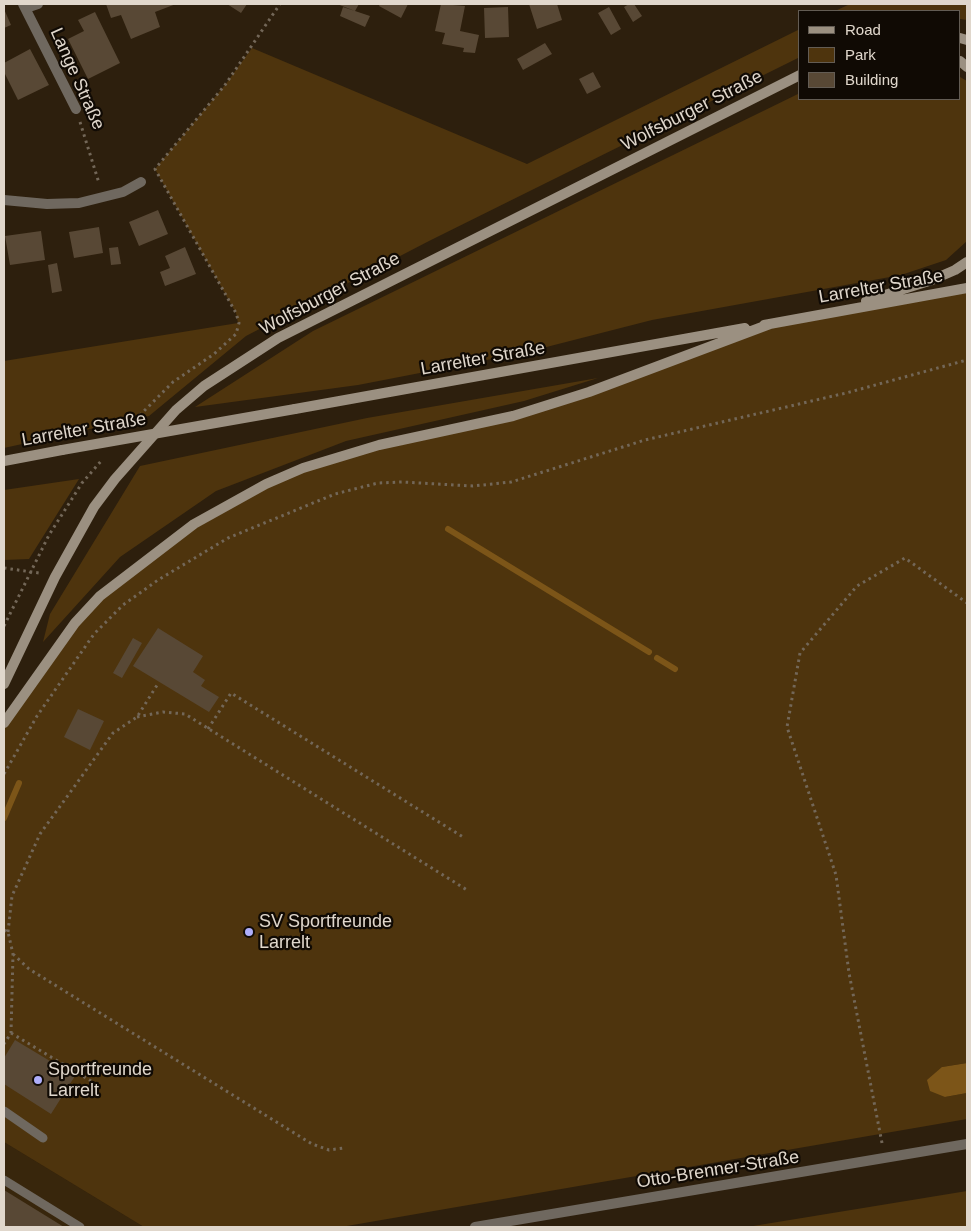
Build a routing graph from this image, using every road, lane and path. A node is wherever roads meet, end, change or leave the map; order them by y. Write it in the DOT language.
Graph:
graph roads {
  1 [pos="38,4"];
  2 [pos="280,4"];
  3 [pos="25,6"];
  4 [pos="798,77"];
  5 [pos="76,109"];
  6 [pos="141,182"];
  7 [pos="103,198"];
  8 [pos="4,200"];
  9 [pos="967,262"];
  10 [pos="967,288"];
  11 [pos="784,321"];
  12 [pos="770,324"];
  13 [pos="967,360"];
  14 [pos="130,426"];
  15 [pos="106,454"];
  16 [pos="4,461"];
  17 [pos="4,568"];
  18 [pos="31,571"];
  19 [pos="55,577"];
  20 [pos="967,603"];
  21 [pos="4,626"];
  22 [pos="159,682"];
  23 [pos="4,684"];
  24 [pos="137,717"];
  25 [pos="4,723"];
  26 [pos="208,729"];
  27 [pos="4,774"];
  28 [pos="463,837"];
  29 [pos="467,890"];
  30 [pos="4,930"];
  31 [pos="8,932"];
  32 [pos="13,954"];
  33 [pos="11,1033"];
  34 [pos="4,1044"];
  35 [pos="91,1081"];
  36 [pos="4,1111"];
  37 [pos="43,1138"];
  38 [pos="967,1144"];
  39 [pos="344,1148"];
  40 [pos="885,1159"];
  41 [pos="4,1180"];
  42 [pos="80,1227"];
  43 [pos="475,1227"];
  1 -- 3 [label="street"];
  2 -- 14 [label="path"];
  3 -- 5 [label="street, Lange Straße"];
  4 -- 19 [label="main road, Wolfsburger Straße"];
  5 -- 7 [label="path, Lange Straße"];
  6 -- 7 [label="street"];
  7 -- 8 [label="street"];
  9 -- 11 [label="main road"];
  10 -- 11 [label="main road, Larrelter Straße"];
  11 -- 12 [label="main road, Larrelter Straße"];
  12 -- 16 [label="main road, Larrelter Straße, bridge"];
  12 -- 25 [label="main road"];
  13 -- 27 [label="path"];
  15 -- 18 [label="path"];
  17 -- 18 [label="path"];
  18 -- 19 [label="path"];
  18 -- 21 [label="path"];
  19 -- 23 [label="main road, Wolfsburger Straße"];
  20 -- 40 [label="path"];
  22 -- 24 [label="path"];
  24 -- 26 [label="path"];
  24 -- 31 [label="path"];
  26 -- 28 [label="path"];
  26 -- 29 [label="path"];
  30 -- 31 [label="path"];
  31 -- 32 [label="path"];
  32 -- 33 [label="path"];
  32 -- 39 [label="path"];
  33 -- 34 [label="path"];
  33 -- 35 [label="path"];
  36 -- 37 [label="lane"];
  38 -- 40 [label="street, Otto-Brenner-Straße"];
  40 -- 43 [label="street, Otto-Brenner-Straße"];
  41 -- 42 [label="lane"];
}
